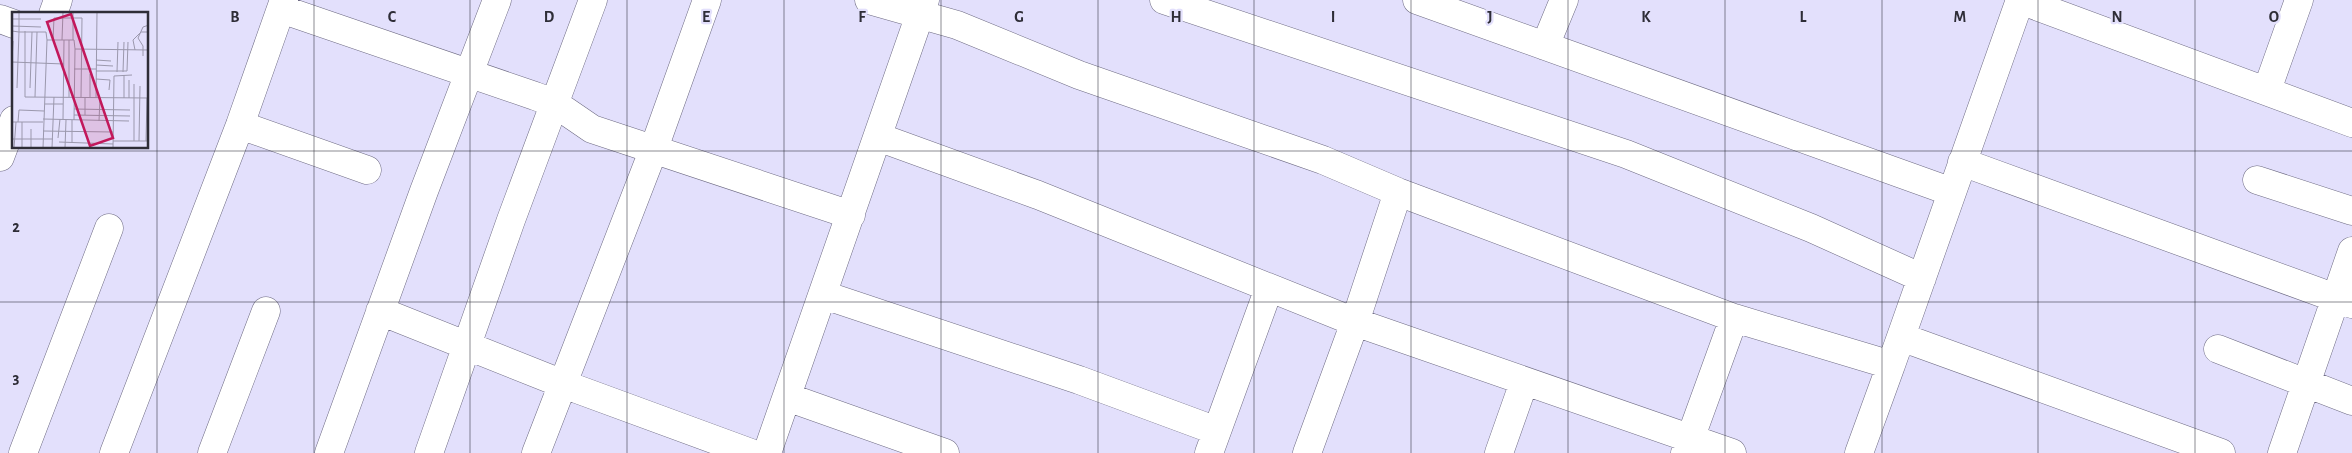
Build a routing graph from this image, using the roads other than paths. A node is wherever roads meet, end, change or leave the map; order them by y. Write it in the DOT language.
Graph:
graph roads {
  1 [pos="58,0"];
  2 [pos="497,0"];
  3 [pos="593,0"];
  4 [pos="707,0"];
  5 [pos="869,0"];
  6 [pos="1164,0"];
  7 [pos="1416,0"];
  8 [pos="1564,0"];
  9 [pos="2020,0"];
  10 [pos="2298,0"];
  11 [pos="282,4"];
  12 [pos="922,8"];
  13 [pos="54,12"];
  14 [pos="0,19"];
  15 [pos="12,23"];
  16 [pos="1545,46"];
  17 [pos="469,73"];
  18 [pos="2267,90"];
  19 [pos="554,103"];
  20 [pos="2352,123"];
  21 [pos="12,125"];
  22 [pos="240,125"];
  23 [pos="878,137"];
  24 [pos="653,151"];
  25 [pos="0,157"];
  26 [pos="1962,162"];
  27 [pos="368,170"];
  28 [pos="2257,180"];
  29 [pos="1398,192"];
  30 [pos="1952,192"];
  31 [pos="2352,211"];
  32 [pos="851,215"];
  33 [pos="109,228"];
  34 [pos="2352,251"];
  35 [pos="1922,278"];
  36 [pos="1269,288"];
  37 [pos="824,295"];
  38 [pos="2344,300"];
  39 [pos="266,311"];
  40 [pos="380,311"];
  41 [pos="1734,318"];
  42 [pos="1355,322"];
  43 [pos="1901,337"];
  44 [pos="467,346"];
  45 [pos="2218,349"];
  46 [pos="1891,365"];
  47 [pos="1524,382"];
  48 [pos="563,384"];
  49 [pos="2305,384"];
  50 [pos="787,396"];
  51 [pos="2352,401"];
  52 [pos="1213,442"];
  53 [pos="1688,445"];
  54 [pos="0,451"];
  55 [pos="6,453"];
  56 [pos="23,453"];
  57 [pos="114,453"];
  58 [pos="212,453"];
  59 [pos="329,453"];
  60 [pos="429,453"];
  61 [pos="536,453"];
  62 [pos="751,453"];
  63 [pos="767,453"];
  64 [pos="945,453"];
  65 [pos="1307,453"];
  66 [pos="1499,453"];
  67 [pos="1732,453"];
  68 [pos="1859,453"];
  69 [pos="2221,453"];
  70 [pos="2282,453"];
  1 -- 13 [label="street"];
  2 -- 17 [label="street"];
  3 -- 19 [label="street"];
  4 -- 24 [label="street"];
  5 -- 12 [label="street"];
  6 -- 35 [label="street"];
  7 -- 16 [label="street"];
  8 -- 16 [label="street"];
  9 -- 18 [label="street"];
  9 -- 26 [label="street"];
  10 -- 18 [label="street"];
  11 -- 17 [label="street"];
  11 -- 22 [label="street"];
  12 -- 23 [label="street"];
  12 -- 29 [label="street"];
  14 -- 15 [label="street"];
  16 -- 30 [label="street"];
  17 -- 19 [label="street"];
  17 -- 40 [label="street"];
  18 -- 20 [label="street"];
  19 -- 24 [label="street"];
  19 -- 44 [label="street"];
  21 -- 25 [label="street"];
  22 -- 27 [label="street"];
  22 -- 57 [label="street"];
  23 -- 32 [label="street"];
  23 -- 36 [label="street"];
  24 -- 32 [label="street"];
  24 -- 48 [label="street"];
  26 -- 30 [label="street"];
  26 -- 38 [label="street"];
  28 -- 31 [label="street"];
  29 -- 41 [label="street"];
  29 -- 42 [label="street"];
  30 -- 35 [label="street"];
  32 -- 37 [label="street"];
  33 -- 56 [label="street"];
  34 -- 38 [label="street"];
  35 -- 43 [label="street"];
  36 -- 42 [label="street"];
  36 -- 52 [label="street"];
  37 -- 50 [label="street"];
  37 -- 52 [label="street"];
  38 -- 49 [label="street"];
  39 -- 58 [label="street"];
  40 -- 44 [label="street"];
  40 -- 59 [label="street"];
  41 -- 46 [label="street"];
  41 -- 53 [label="street"];
  42 -- 47 [label="street"];
  42 -- 65 [label="street"];
  43 -- 46 [label="street"];
  43 -- 69 [label="street"];
  44 -- 48 [label="street"];
  44 -- 60 [label="street"];
  45 -- 49 [label="street"];
  46 -- 68 [label="street"];
  47 -- 53 [label="street"];
  47 -- 66 [label="street"];
  48 -- 61 [label="street"];
  48 -- 62 [label="street"];
  49 -- 51 [label="street"];
  49 -- 70 [label="street"];
  50 -- 63 [label="street"];
  50 -- 64 [label="street"];
  53 -- 67 [label="street"];
  54 -- 55 [label="street"];
}
